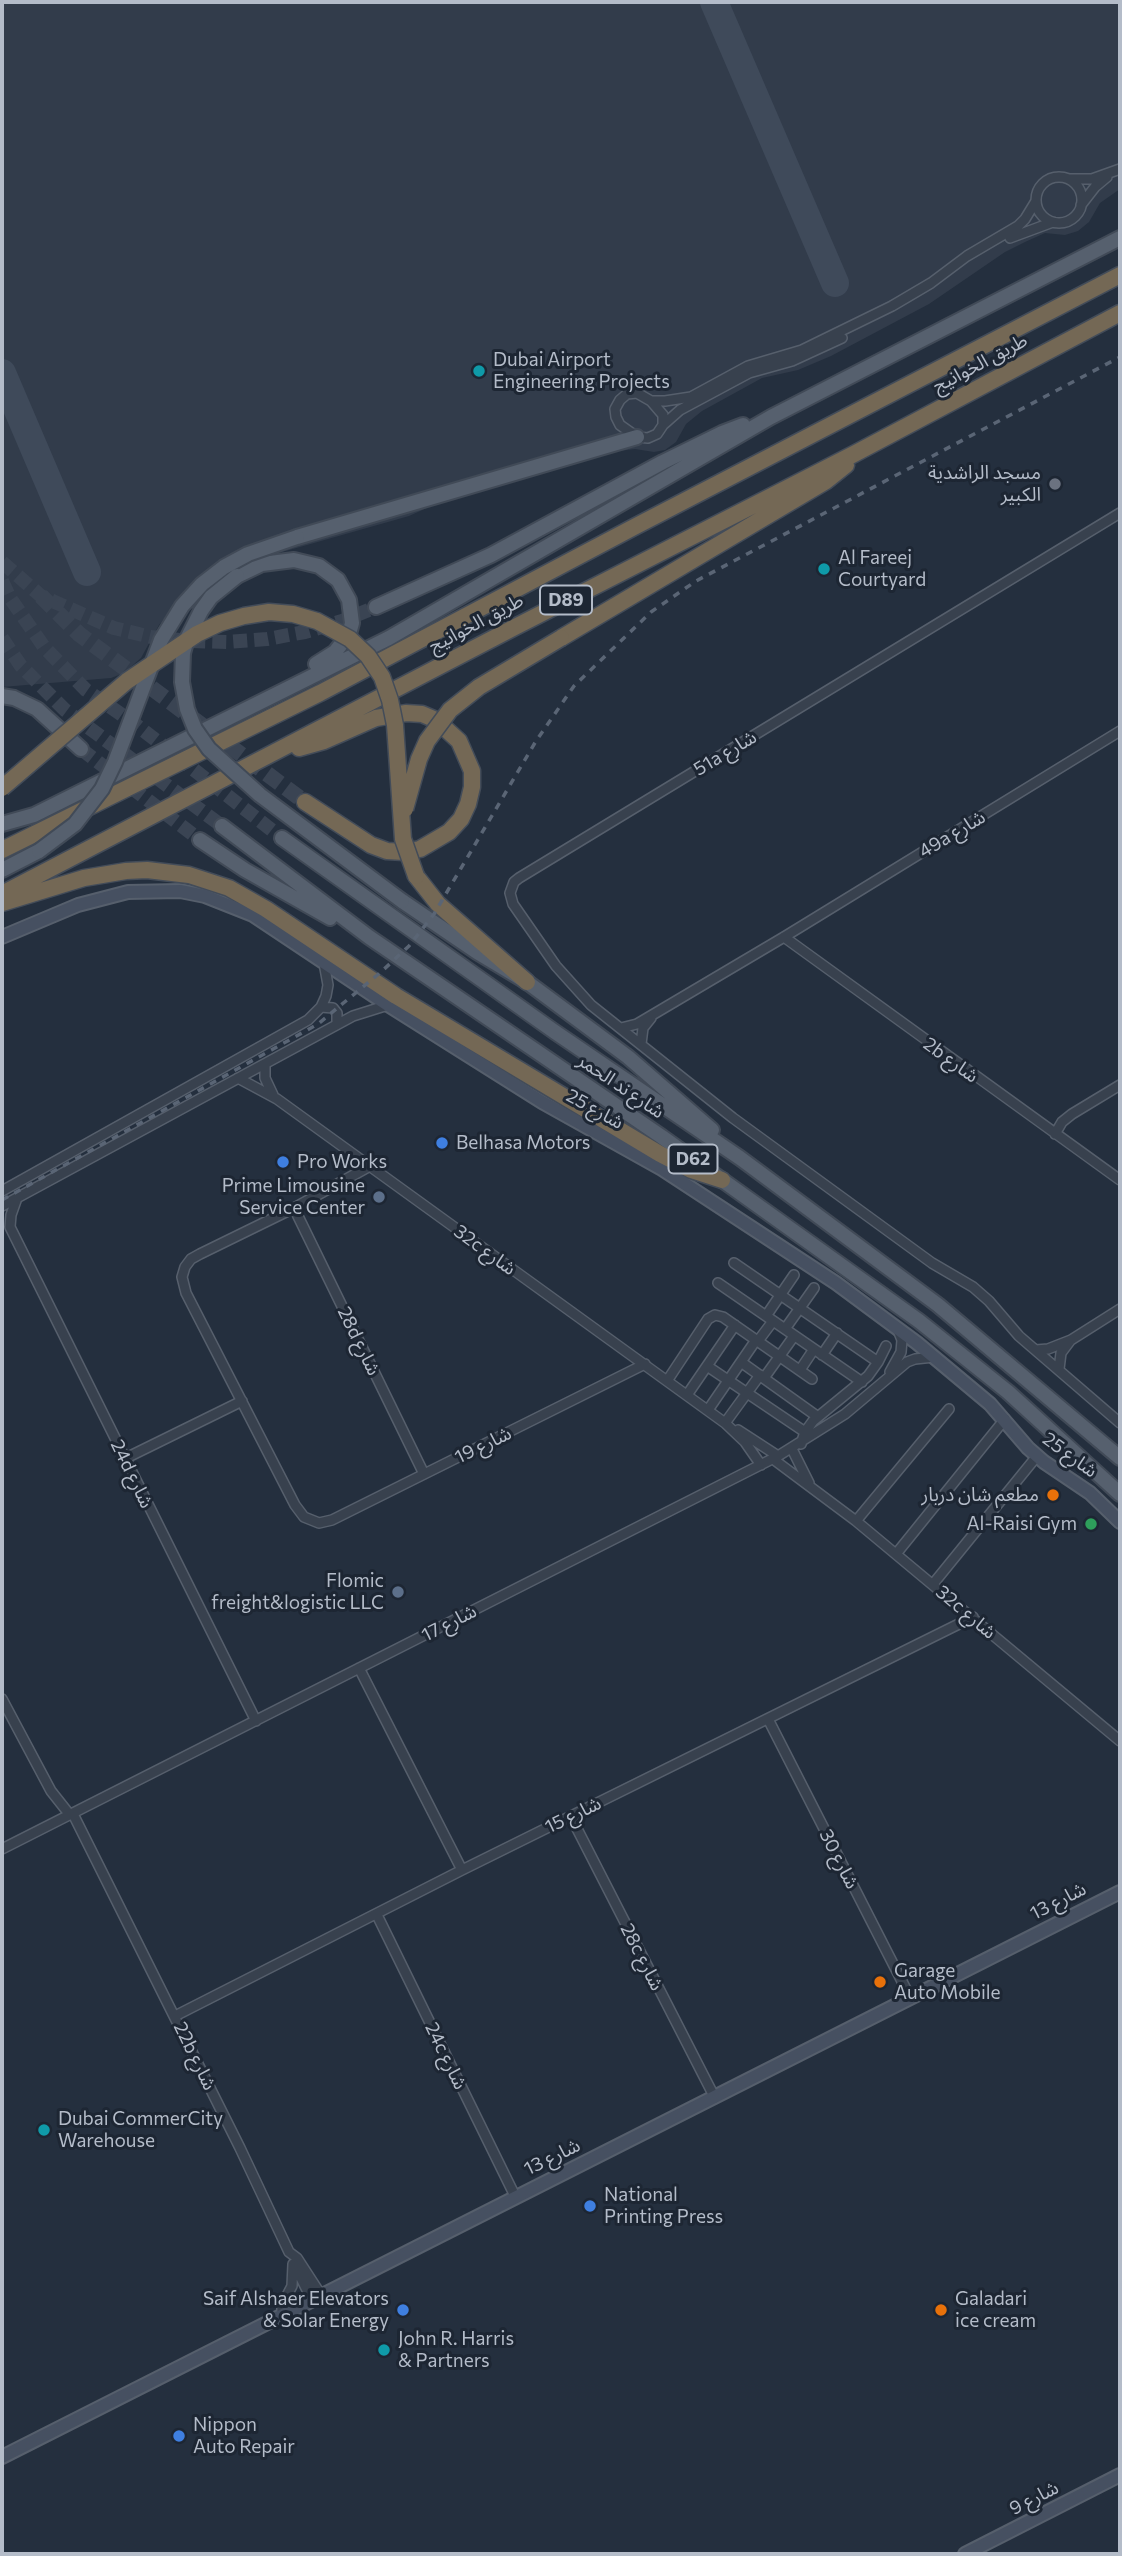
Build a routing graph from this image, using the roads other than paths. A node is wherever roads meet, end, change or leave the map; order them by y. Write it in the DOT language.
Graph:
graph roads {
  1 [pos="1117,171"];
  2 [pos="1069,179"];
  3 [pos="1036,201"];
  4 [pos="1081,205"];
  5 [pos="1053,222"];
  6 [pos="1120,238"];
  7 [pos="1120,275"];
  8 [pos="1117,317"];
  9 [pos="651,401"];
  10 [pos="771,417"];
  11 [pos="663,425"];
  12 [pos="637,437"];
  13 [pos="854,454"];
  14 [pos="1120,513"];
  15 [pos="376,607"];
  16 [pos="284,688"];
  17 [pos="2,696"];
  18 [pos="1120,731"];
  19 [pos="81,749"];
  20 [pos="280,751"];
  21 [pos="2,788"];
  22 [pos="305,802"];
  23 [pos="2,824"];
  24 [pos="222,826"];
  25 [pos="401,826"];
  26 [pos="282,838"];
  27 [pos="200,840"];
  28 [pos="2,850"];
  29 [pos="2,870"];
  30 [pos="2,894"];
  31 [pos="2,903"];
  32 [pos="4,936"];
  33 [pos="369,937"];
  34 [pos="784,937"];
  35 [pos="324,963"];
  36 [pos="527,982"];
  37 [pos="388,1005"];
  38 [pos="321,1007"];
  39 [pos="654,1013"];
  40 [pos="337,1024"];
  41 [pos="621,1028"];
  42 [pos="641,1044"];
  43 [pos="265,1065"];
  44 [pos="238,1079"];
  45 [pos="1120,1085"];
  46 [pos="277,1098"];
  47 [pos="1055,1134"];
  48 [pos="740,1158"];
  49 [pos="370,1166"];
  50 [pos="722,1180"];
  51 [pos="1120,1180"];
  52 [pos="2,1191"];
  53 [pos="17,1198"];
  54 [pos="2,1206"];
  55 [pos="294,1208"];
  56 [pos="6,1224"];
  57 [pos="734,1263"];
  58 [pos="794,1275"];
  59 [pos="718,1283"];
  60 [pos="814,1288"];
  61 [pos="781,1294"];
  62 [pos="800,1308"];
  63 [pos="1120,1309"];
  64 [pos="769,1318"];
  65 [pos="735,1325"];
  66 [pos="897,1328"];
  67 [pos="785,1329"];
  68 [pos="837,1333"];
  69 [pos="794,1336"];
  70 [pos="1071,1340"];
  71 [pos="757,1341"];
  72 [pos="886,1346"];
  73 [pos="1036,1350"];
  74 [pos="818,1352"];
  75 [pos="780,1356"];
  76 [pos="934,1357"];
  77 [pos="741,1362"];
  78 [pos="878,1362"];
  79 [pos="645,1364"];
  80 [pos="707,1366"];
  81 [pos="1059,1369"];
  82 [pos="800,1370"];
  83 [pos="762,1376"];
  84 [pos="812,1378"];
  85 [pos="886,1379"];
  86 [pos="728,1380"];
  87 [pos="667,1381"];
  88 [pos="862,1382"];
  89 [pos="747,1393"];
  90 [pos="687,1395"];
  91 [pos="242,1401"];
  92 [pos="949,1409"];
  93 [pos="708,1410"];
  94 [pos="818,1417"];
  95 [pos="1005,1419"];
  96 [pos="1120,1423"];
  97 [pos="728,1424"];
  98 [pos="805,1432"];
  99 [pos="796,1446"];
  100 [pos="1037,1456"];
  101 [pos="775,1458"];
  102 [pos="1120,1458"];
  103 [pos="124,1459"];
  104 [pos="761,1465"];
  105 [pos="425,1474"];
  106 [pos="810,1485"];
  107 [pos="1120,1494"];
  108 [pos="856,1521"];
  109 [pos="1120,1522"];
  110 [pos="896,1554"];
  111 [pos="933,1584"];
  112 [pos="973,1617"];
  113 [pos="359,1668"];
  114 [pos="2,1699"];
  115 [pos="768,1719"];
  116 [pos="256,1721"];
  117 [pos="1120,1741"];
  118 [pos="71,1814"];
  119 [pos="571,1817"];
  120 [pos="2,1849"];
  121 [pos="462,1870"];
  122 [pos="1120,1892"];
  123 [pos="377,1915"];
  124 [pos="911,1999"];
  125 [pos="175,2016"];
  126 [pos="715,2098"];
  127 [pos="515,2196"];
  128 [pos="289,2252"];
  129 [pos="293,2264"];
  130 [pos="316,2297"];
  131 [pos="282,2315"];
  132 [pos="2,2457"];
  133 [pos="1120,2475"];
  134 [pos="965,2554"];
  1 -- 2 [label="street"];
  1 -- 4 [label="street"];
  2 -- 3 [label="street"];
  2 -- 4 [label="street"];
  3 -- 5 [label="street"];
  3 -- 9 [label="street"];
  4 -- 5 [label="street"];
  5 -- 11 [label="street"];
  6 -- 10 [label="main road"];
  7 -- 28 [label="highway, طريق الخوانيج / D89"];
  8 -- 13 [label="highway, طريق الخوانيج / D89"];
  9 -- 11 [label="street"];
  9 -- 12 [label="street"];
  10 -- 15 [label="main road"];
  10 -- 16 [label="main road"];
  11 -- 12 [label="street"];
  12 -- 29 [label="main road, bridge"];
  13 -- 20 [label="highway, طريق الخوانيج / D89"];
  13 -- 25 [label="highway, bridge"];
  14 -- 41 [label="street, 51a شارع"];
  16 -- 23 [label="main road"];
  16 -- 36 [label="main road, bridge"];
  17 -- 19 [label="main road"];
  18 -- 34 [label="street, 49a شارع"];
  20 -- 22 [label="highway"];
  20 -- 30 [label="highway, طريق الخوانيج / D89"];
  21 -- 25 [label="highway, bridge"];
  24 -- 33 [label="main road, شارع ند الحمر / D62"];
  25 -- 36 [label="highway, bridge"];
  26 -- 48 [label="main road, شارع ند الحمر / D62"];
  27 -- 33 [label="main road"];
  31 -- 50 [label="highway"];
  32 -- 35 [label="street, شارع 25"];
  33 -- 50 [label="main road, شارع ند الحمر / D62"];
  34 -- 39 [label="street, 49a شارع"];
  34 -- 47 [label="street, 2b شارع"];
  35 -- 37 [label="street, شارع 25"];
  35 -- 38 [label="street"];
  36 -- 48 [label="main road"];
  37 -- 40 [label="street"];
  37 -- 66 [label="street, شارع 25"];
  38 -- 40 [label="street"];
  38 -- 52 [label="street"];
  39 -- 41 [label="street, 49a شارع"];
  39 -- 42 [label="street"];
  40 -- 43 [label="street"];
  41 -- 42 [label="street, 51a شارع"];
  42 -- 73 [label="street, 51a شارع"];
  43 -- 44 [label="street"];
  43 -- 46 [label="street"];
  44 -- 46 [label="street, 32c شارع"];
  44 -- 53 [label="street"];
  45 -- 47 [label="street"];
  46 -- 49 [label="street, 32c شارع"];
  47 -- 51 [label="street, 2b شارع"];
  48 -- 102 [label="main road, شارع ند الحمر / D62"];
  49 -- 55 [label="street"];
  49 -- 79 [label="street, 32c شارع"];
  50 -- 107 [label="main road, شارع ند الحمر / D62"];
  53 -- 54 [label="street"];
  53 -- 56 [label="street, 24d شارع"];
  55 -- 91 [label="street"];
  55 -- 105 [label="street, 28d شارع"];
  56 -- 103 [label="street, 24d شارع"];
  57 -- 61 [label="street"];
  58 -- 61 [label="street"];
  59 -- 64 [label="street"];
  60 -- 62 [label="street"];
  61 -- 62 [label="street"];
  61 -- 64 [label="street"];
  62 -- 67 [label="street"];
  62 -- 68 [label="street"];
  63 -- 70 [label="street"];
  64 -- 67 [label="street"];
  64 -- 71 [label="street"];
  65 -- 71 [label="street"];
  65 -- 80 [label="street"];
  65 -- 87 [label="street"];
  66 -- 76 [label="street, شارع 25"];
  66 -- 85 [label="street, شارع 17"];
  67 -- 69 [label="street"];
  68 -- 74 [label="street"];
  68 -- 78 [label="street"];
  69 -- 74 [label="street"];
  69 -- 75 [label="street"];
  70 -- 73 [label="street"];
  70 -- 81 [label="street"];
  71 -- 75 [label="street"];
  71 -- 77 [label="street"];
  72 -- 78 [label="street"];
  73 -- 81 [label="street, 51a شارع"];
  74 -- 82 [label="street"];
  74 -- 88 [label="street"];
  75 -- 82 [label="street"];
  75 -- 83 [label="street"];
  76 -- 85 [label="street, شارع 17"];
  76 -- 95 [label="street, شارع 25"];
  77 -- 83 [label="street"];
  77 -- 86 [label="street"];
  78 -- 88 [label="street"];
  79 -- 87 [label="street, 32c شارع"];
  79 -- 105 [label="street, شارع 19"];
  80 -- 86 [label="street"];
  80 -- 90 [label="street"];
  81 -- 96 [label="street, 51a شارع"];
  82 -- 84 [label="street"];
  83 -- 89 [label="street"];
  83 -- 94 [label="street"];
  85 -- 99 [label="street, شارع 17"];
  86 -- 89 [label="street"];
  86 -- 93 [label="street"];
  87 -- 90 [label="street, 32c شارع"];
  88 -- 94 [label="street"];
  89 -- 97 [label="street"];
  89 -- 98 [label="street"];
  90 -- 93 [label="street, 32c شارع"];
  91 -- 103 [label="street"];
  91 -- 105 [label="street, شارع 19"];
  92 -- 108 [label="street"];
  93 -- 97 [label="street, 32c شارع"];
  94 -- 98 [label="street"];
  95 -- 100 [label="street, شارع 25"];
  95 -- 110 [label="street"];
  97 -- 101 [label="street, 32c شارع"];
  97 -- 104 [label="street, 32c شارع"];
  98 -- 99 [label="street"];
  99 -- 101 [label="street, شارع 17"];
  99 -- 106 [label="street, 32c شارع"];
  100 -- 109 [label="street, شارع 25"];
  100 -- 111 [label="street"];
  101 -- 104 [label="street, شارع 17"];
  101 -- 106 [label="street, 32c شارع"];
  103 -- 116 [label="street, 24d شارع"];
  104 -- 113 [label="street, شارع 17"];
  106 -- 108 [label="street, 32c شارع"];
  108 -- 110 [label="street, 32c شارع"];
  110 -- 111 [label="street, 32c شارع"];
  111 -- 112 [label="street, 32c شارع"];
  112 -- 115 [label="street, شارع 15"];
  112 -- 117 [label="street, 32c شارع"];
  113 -- 116 [label="street, شارع 17"];
  113 -- 121 [label="street"];
  114 -- 118 [label="street, 22b شارع"];
  115 -- 119 [label="street, شارع 15"];
  115 -- 124 [label="street, شارع 30"];
  116 -- 118 [label="street, شارع 17"];
  118 -- 120 [label="street, شارع 17"];
  118 -- 125 [label="street, 22b شارع"];
  119 -- 121 [label="street, شارع 15"];
  119 -- 126 [label="street, 28c شارع"];
  121 -- 123 [label="street, شارع 15"];
  122 -- 124 [label="street, شارع 13"];
  123 -- 125 [label="street, شارع 15"];
  123 -- 127 [label="street, 24c شارع"];
  124 -- 126 [label="street, شارع 13"];
  125 -- 128 [label="street, 22b شارع"];
  126 -- 127 [label="street, شارع 13"];
  127 -- 130 [label="street, شارع 13"];
  128 -- 129 [label="street"];
  128 -- 130 [label="street, 22b شارع"];
  129 -- 130 [label="street"];
  129 -- 131 [label="street"];
  130 -- 131 [label="street, شارع 13"];
  131 -- 132 [label="street, شارع 13"];
  133 -- 134 [label="street, شارع 9"];
}
